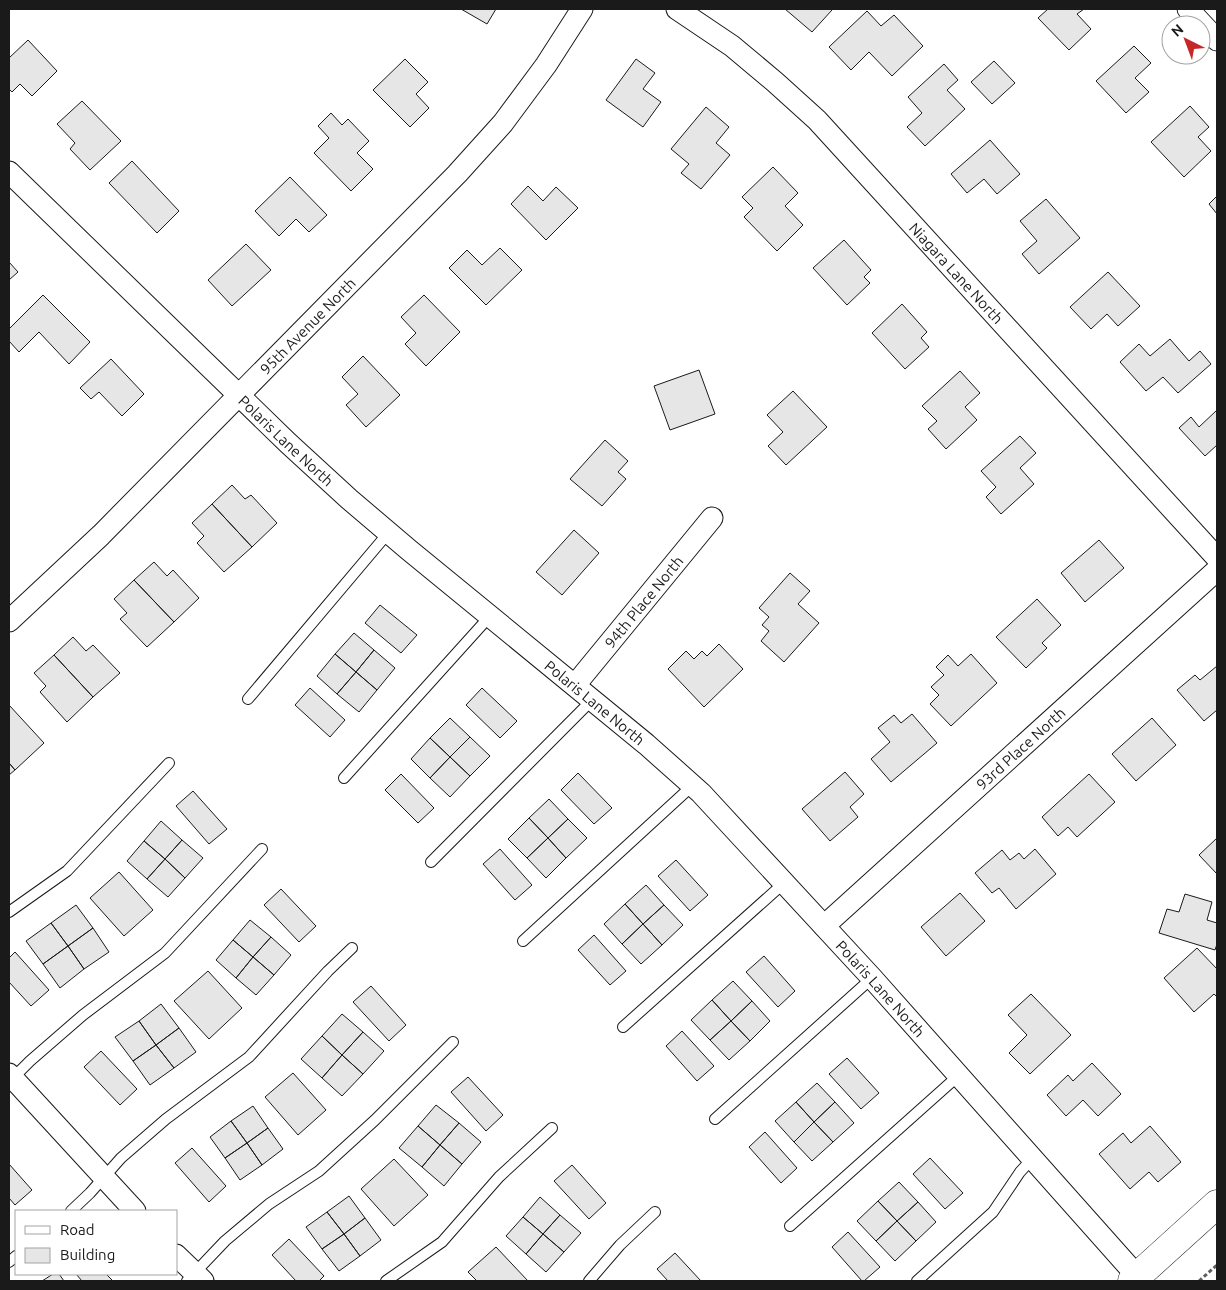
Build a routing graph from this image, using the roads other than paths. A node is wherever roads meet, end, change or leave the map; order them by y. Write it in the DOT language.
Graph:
graph roads {
  1 [pos="582,9"];
  2 [pos="677,9"];
  3 [pos="1188,9"];
  4 [pos="1217,40"];
  5 [pos="9,172"];
  6 [pos="239,396"];
  7 [pos="712,518"];
  8 [pos="389,532"];
  9 [pos="1217,558"];
  10 [pos="1217,570"];
  11 [pos="490,616"];
  12 [pos="9,621"];
  13 [pos="575,685"];
  14 [pos="248,699"];
  15 [pos="592,700"];
  16 [pos="169,763"];
  17 [pos="344,778"];
  18 [pos="692,786"];
  19 [pos="262,849"];
  20 [pos="431,862"];
  21 [pos="784,883"];
  22 [pos="9,912"];
  23 [pos="824,926"];
  24 [pos="524,940"];
  25 [pos="352,948"];
  26 [pos="872,978"];
  27 [pos="623,1027"];
  28 [pos="453,1042"];
  29 [pos="958,1076"];
  30 [pos="10,1078"];
  31 [pos="715,1119"];
  32 [pos="552,1128"];
  33 [pos="1032,1158"];
  34 [pos="104,1178"];
  35 [pos="1217,1204"];
  36 [pos="72,1210"];
  37 [pos="134,1210"];
  38 [pos="655,1212"];
  39 [pos="790,1226"];
  40 [pos="178,1258"];
  41 [pos="195,1279"];
  42 [pos="1134,1279"];
  43 [pos="386,1281"];
  44 [pos="589,1281"];
  45 [pos="918,1281"];
  1 -- 6 [label="street, 95th Avenue North"];
  2 -- 9 [label="street, Niagara Lane North"];
  3 -- 4 [label="street"];
  5 -- 6 [label="street, Polaris Lane North"];
  6 -- 8 [label="street, Polaris Lane North"];
  6 -- 12 [label="street, 95th Avenue North"];
  7 -- 13 [label="street, 94th Place North"];
  8 -- 11 [label="street, Polaris Lane North"];
  8 -- 14 [label="lane"];
  10 -- 23 [label="street, 93rd Place North"];
  11 -- 13 [label="street, Polaris Lane North"];
  11 -- 17 [label="lane"];
  13 -- 15 [label="street, Polaris Lane North"];
  15 -- 18 [label="street, Polaris Lane North"];
  15 -- 20 [label="lane"];
  16 -- 22 [label="lane"];
  18 -- 21 [label="street, Polaris Lane North"];
  18 -- 24 [label="lane"];
  19 -- 30 [label="lane"];
  21 -- 23 [label="street, Polaris Lane North"];
  21 -- 27 [label="lane"];
  23 -- 26 [label="street, Polaris Lane North"];
  25 -- 34 [label="lane"];
  26 -- 29 [label="street, Polaris Lane North"];
  26 -- 31 [label="lane"];
  28 -- 41 [label="lane"];
  29 -- 33 [label="street, Polaris Lane North"];
  29 -- 39 [label="lane"];
  30 -- 34 [label="street"];
  32 -- 43 [label="lane"];
  33 -- 42 [label="street, Polaris Lane North"];
  33 -- 45 [label="lane"];
  34 -- 36 [label="lane"];
  34 -- 37 [label="street"];
  35 -- 42 [label="main road"];
  38 -- 44 [label="lane"];
  40 -- 41 [label="street"];
}
